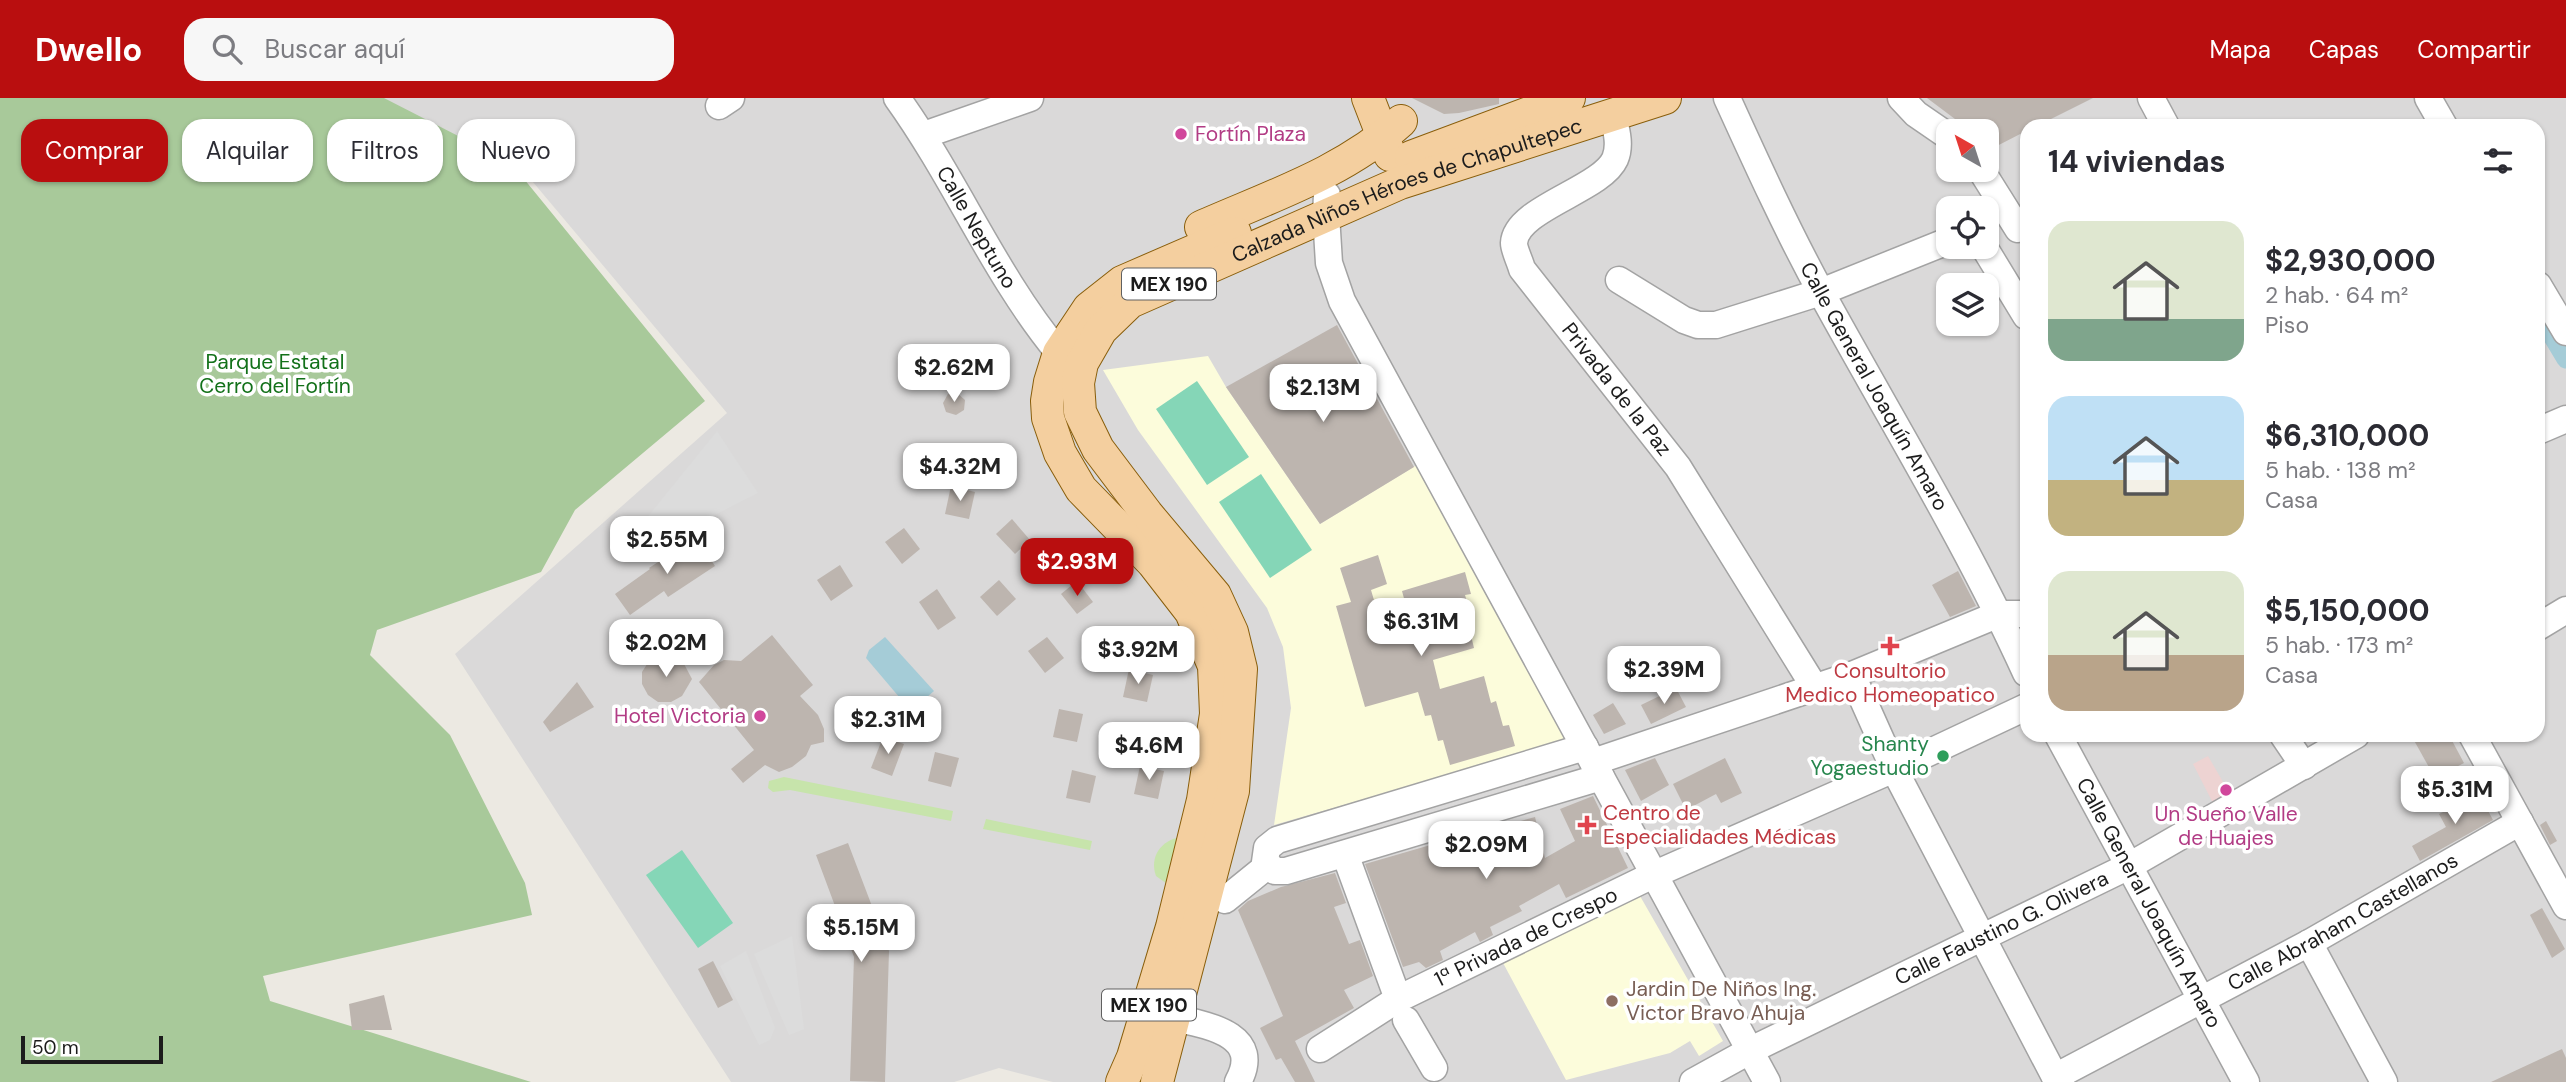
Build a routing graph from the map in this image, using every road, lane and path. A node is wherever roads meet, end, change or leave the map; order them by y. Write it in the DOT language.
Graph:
graph roads {
  1 [pos="897,98"];
  2 [pos="1030,98"];
  3 [pos="1368,98"];
  4 [pos="1569,98"];
  5 [pos="1665,98"];
  6 [pos="1727,98"];
  7 [pos="1901,98"];
  8 [pos="2151,98"];
  9 [pos="2428,98"];
  10 [pos="1613,116"];
  11 [pos="2162,119"];
  12 [pos="2440,119"];
  13 [pos="1936,128"];
  14 [pos="924,135"];
  15 [pos="1400,148"];
  16 [pos="1989,182"];
  17 [pos="1327,205"];
  18 [pos="2020,225"];
  19 [pos="2020,228"];
  20 [pos="1999,231"];
  21 [pos="1936,245"];
  22 [pos="1991,259"];
  23 [pos="1619,280"];
  24 [pos="1817,285"];
  25 [pos="2545,303"];
  26 [pos="2020,306"];
  27 [pos="2554,326"];
  28 [pos="1052,357"];
  29 [pos="1080,412"];
  30 [pos="2566,419"];
  31 [pos="2545,428"];
  32 [pos="2566,610"];
  33 [pos="1999,614"];
  34 [pos="2020,614"];
  35 [pos="2545,624"];
  36 [pos="2020,660"];
  37 [pos="1852,675"];
  38 [pos="1815,688"];
  39 [pos="2020,710"];
  40 [pos="2062,742"];
  41 [pos="2288,742"];
  42 [pos="2344,742"];
  43 [pos="2476,742"];
  44 [pos="1593,762"];
  45 [pos="2304,766"];
  46 [pos="1894,769"];
  47 [pos="1446,789"];
  48 [pos="1455,821"];
  49 [pos="2520,822"];
  50 [pos="1345,854"];
  51 [pos="1268,866"];
  52 [pos="2129,866"];
  53 [pos="1653,875"];
  54 [pos="1225,900"];
  55 [pos="2566,906"];
  56 [pos="1983,936"];
  57 [pos="2309,943"];
  58 [pos="2202,999"];
  59 [pos="1402,1009"];
  60 [pos="1174,1018"];
  61 [pos="1320,1049"];
  62 [pos="1751,1050"];
  63 [pos="1436,1073"];
  64 [pos="2235,1078"];
  65 [pos="2058,1079"];
  66 [pos="1122,1082"];
  67 [pos="1157,1082"];
  68 [pos="1238,1082"];
  69 [pos="1693,1082"];
  70 [pos="1767,1082"];
  71 [pos="2384,1082"];
  1 -- 14 [label="street, Calle Neptuno"];
  2 -- 14 [label="street"];
  3 -- 15 [label="main road"];
  4 -- 15 [label="main road, Calzada Niños Héroes de Chapultepec / MEX 190"];
  5 -- 10 [label="main road, Calzada Niños Héroes de Chapultepec / MEX 190"];
  6 -- 24 [label="street, Calle General Joaquín Amaro"];
  7 -- 13 [label="street"];
  8 -- 11 [label="street"];
  9 -- 12 [label="street"];
  10 -- 15 [label="main road, Calzada Niños Héroes de Chapultepec / MEX 190"];
  10 -- 38 [label="street, Privada de la Paz"];
  14 -- 28 [label="street, Calle Neptuno"];
  15 -- 17 [label="main road, Calzada Niños Héroes de Chapultepec / MEX 190"];
  15 -- 28 [label="main road"];
  16 -- 18 [label="street"];
  17 -- 28 [label="main road, Calzada Niños Héroes de Chapultepec / MEX 190"];
  17 -- 29 [label="main road, Calzada Niños Héroes de Chapultepec / MEX 190"];
  17 -- 44 [label="street"];
  19 -- 20 [label="street"];
  21 -- 24 [label="street"];
  22 -- 26 [label="street"];
  23 -- 24 [label="street"];
  24 -- 33 [label="street, Calle General Joaquín Amaro"];
  25 -- 27 [label="street"];
  28 -- 29 [label="main road"];
  28 -- 66 [label="main road, MEX 190"];
  29 -- 60 [label="main road, Calzada Niños Héroes de Chapultepec / MEX 190"];
  30 -- 31 [label="street"];
  32 -- 35 [label="street"];
  33 -- 34 [label="street"];
  33 -- 36 [label="street, Calle General Joaquín Amaro"];
  33 -- 37 [label="street"];
  37 -- 38 [label="street"];
  37 -- 46 [label="street"];
  38 -- 44 [label="street"];
  39 -- 46 [label="street, 1ª Privada de Crespo"];
  40 -- 52 [label="street, Calle General Joaquín Amaro"];
  41 -- 45 [label="street"];
  42 -- 45 [label="street, Calle Faustino G. Olivera"];
  43 -- 49 [label="street"];
  44 -- 47 [label="street"];
  44 -- 48 [label="street"];
  44 -- 53 [label="street"];
  45 -- 52 [label="street, Calle Faustino G. Olivera"];
  46 -- 53 [label="street, 1ª Privada de Crespo"];
  46 -- 56 [label="street"];
  47 -- 48 [label="street"];
  47 -- 51 [label="street"];
  48 -- 50 [label="street"];
  49 -- 55 [label="street"];
  49 -- 57 [label="street, Calle Abraham Castellanos"];
  50 -- 51 [label="street"];
  50 -- 59 [label="street"];
  51 -- 54 [label="street"];
  52 -- 56 [label="street, Calle Faustino G. Olivera"];
  52 -- 58 [label="street, Calle General Joaquín Amaro"];
  53 -- 59 [label="street, 1ª Privada de Crespo"];
  53 -- 62 [label="street"];
  56 -- 62 [label="street, Calle Faustino G. Olivera"];
  56 -- 65 [label="street"];
  57 -- 58 [label="street, Calle Abraham Castellanos"];
  57 -- 71 [label="street"];
  58 -- 64 [label="street, Calle General Joaquín Amaro"];
  58 -- 65 [label="street, Calle Abraham Castellanos"];
  59 -- 61 [label="street, 1ª Privada de Crespo"];
  59 -- 63 [label="street"];
  60 -- 67 [label="main road, Calzada Niños Héroes de Chapultepec / MEX 190"];
  60 -- 68 [label="street"];
  62 -- 69 [label="street, Calle Faustino G. Olivera"];
  62 -- 70 [label="street"];
}
